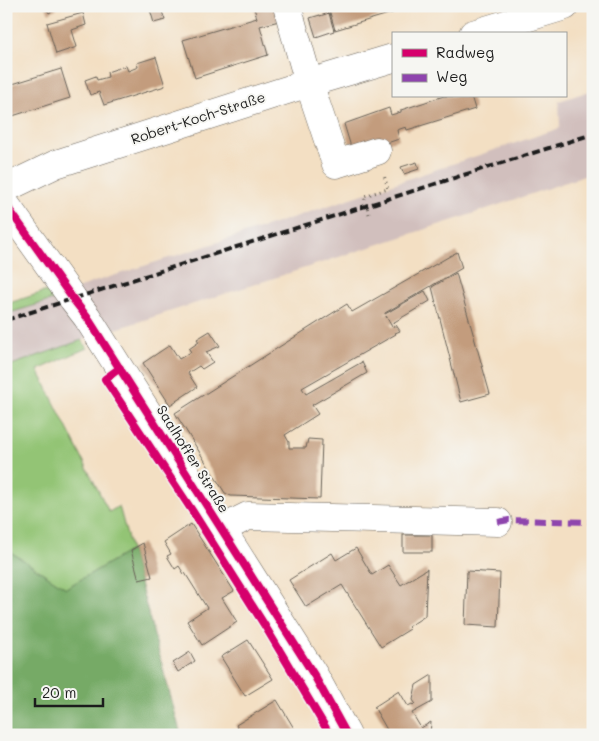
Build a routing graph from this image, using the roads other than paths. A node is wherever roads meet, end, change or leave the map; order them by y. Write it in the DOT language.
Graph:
graph roads {
  1 [pos="286,6"];
  2 [pos="565,6"];
  3 [pos="480,32"];
  4 [pos="392,58"];
  5 [pos="309,83"];
  6 [pos="377,151"];
  7 [pos="6,188"];
  8 [pos="6,205"];
  9 [pos="498,522"];
  10 [pos="222,529"];
  11 [pos="347,735"];
  1 -- 5 [label="street"];
  2 -- 3 [label="street"];
  4 -- 5 [label="street, Robert-Koch-Straße"];
  5 -- 6 [label="street"];
  5 -- 7 [label="street, Robert-Koch-Straße"];
  8 -- 10 [label="street, Saalhoffer Straße"];
  9 -- 10 [label="street, Saalhoffer Straße"];
  10 -- 11 [label="street, Saalhoffer Straße"];
}
